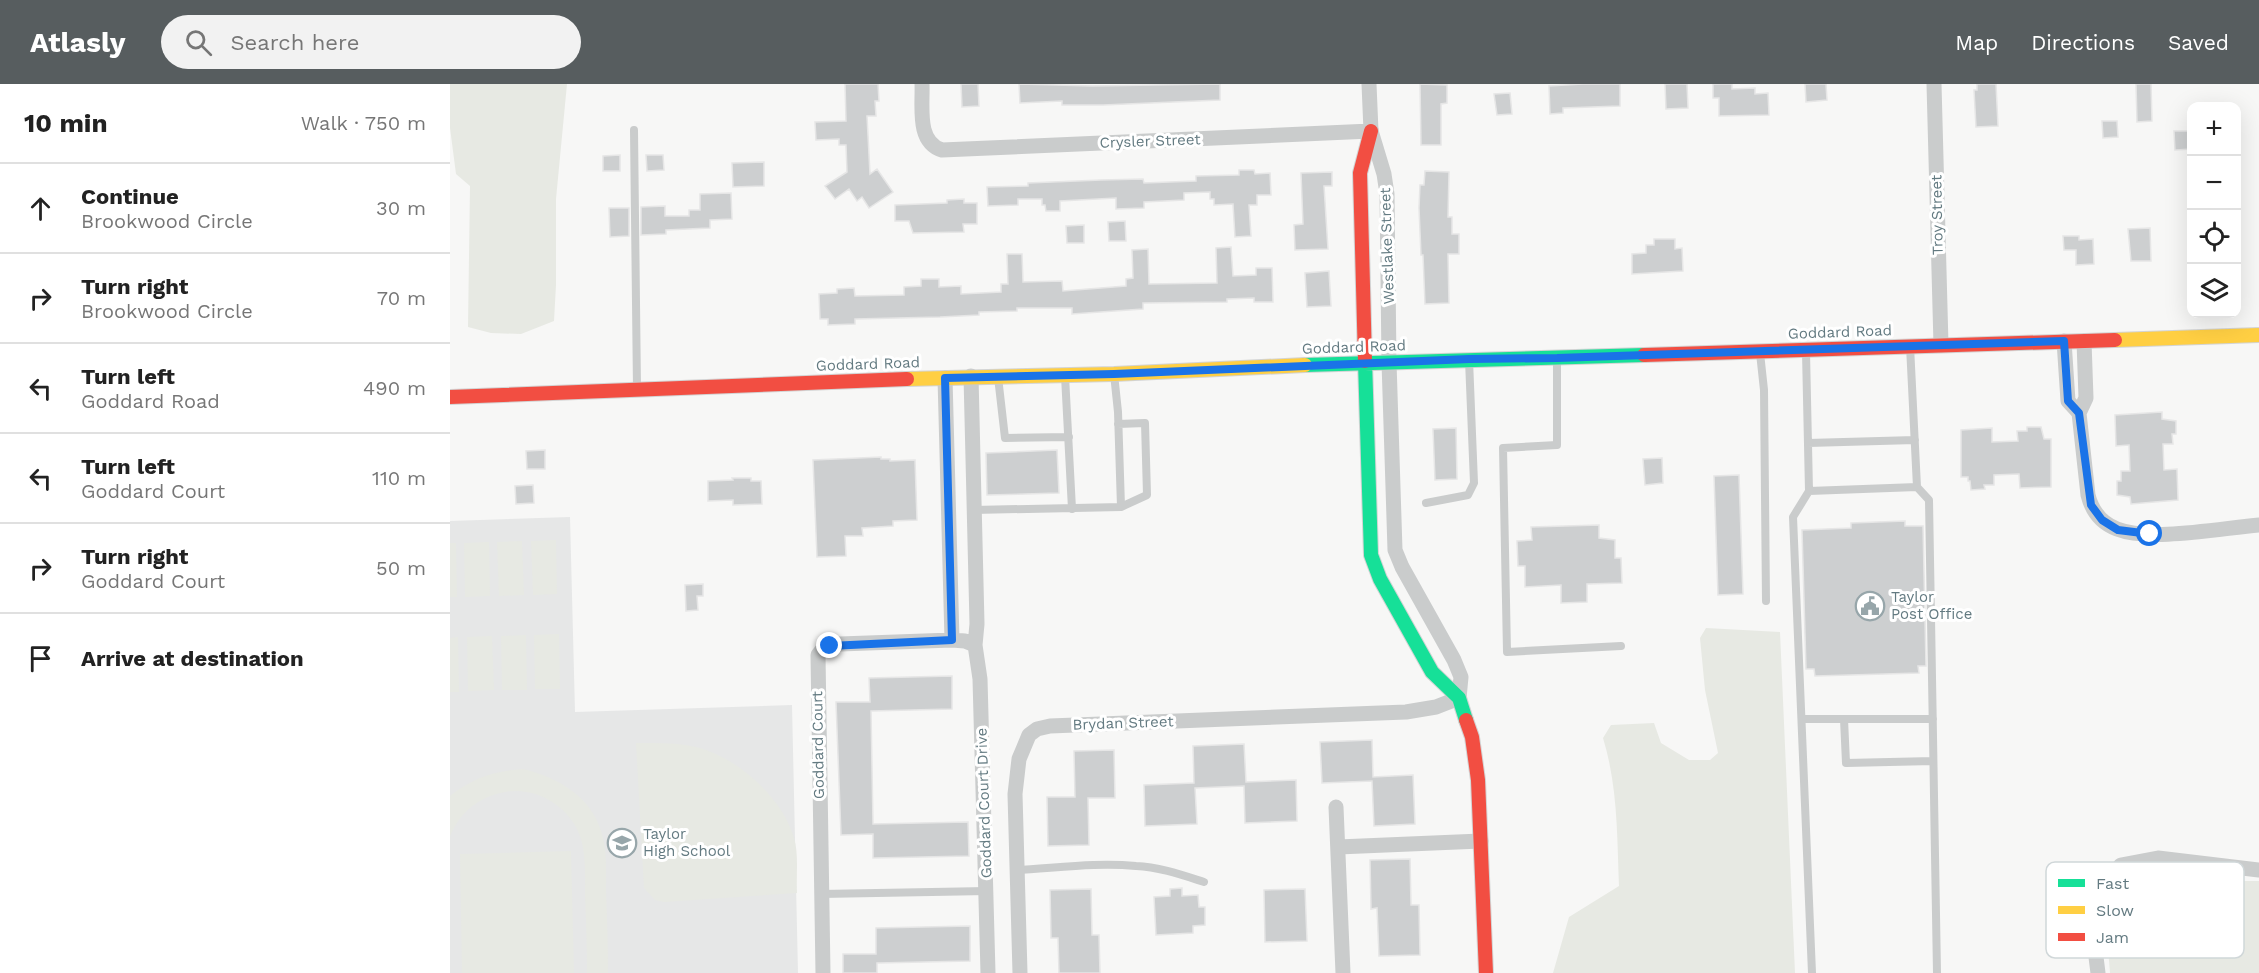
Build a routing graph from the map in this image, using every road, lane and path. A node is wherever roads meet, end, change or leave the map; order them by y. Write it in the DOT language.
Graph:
graph roads {
  1 [pos="922,84"];
  2 [pos="1369,84"];
  3 [pos="1934,84"];
  4 [pos="634,130"];
  5 [pos="1371,131"];
  6 [pos="2259,335"];
  7 [pos="2064,341"];
  8 [pos="2084,341"];
  9 [pos="1941,345"];
  10 [pos="1910,346"];
  11 [pos="1806,350"];
  12 [pos="1760,352"];
  13 [pos="1557,358"];
  14 [pos="1469,359"];
  15 [pos="1389,362"];
  16 [pos="1365,363"];
  17 [pos="1064,374"];
  18 [pos="1114,374"];
  19 [pos="971,376"];
  20 [pos="998,376"];
  21 [pos="945,378"];
  22 [pos="637,389"];
  23 [pos="450,397"];
  24 [pos="2079,413"];
  25 [pos="1118,424"];
  26 [pos="1069,437"];
  27 [pos="1915,440"];
  28 [pos="1808,443"];
  29 [pos="1917,487"];
  30 [pos="1809,491"];
  31 [pos="1426,502"];
  32 [pos="1121,507"];
  33 [pos="1072,509"];
  34 [pos="973,510"];
  35 [pos="2259,525"];
  36 [pos="1766,601"];
  37 [pos="964,642"];
  38 [pos="1621,646"];
  39 [pos="1459,698"];
  40 [pos="1802,718"];
  41 [pos="1844,719"];
  42 [pos="1932,719"];
  43 [pos="1933,761"];
  44 [pos="1336,807"];
  45 [pos="1481,841"];
  46 [pos="1338,847"];
  47 [pos="2137,862"];
  48 [pos="2192,862"];
  49 [pos="2244,868"];
  50 [pos="1017,870"];
  51 [pos="2259,870"];
  52 [pos="1204,882"];
  53 [pos="987,891"];
  54 [pos="821,894"];
  55 [pos="2096,958"];
  56 [pos="823,973"];
  57 [pos="988,973"];
  58 [pos="1020,973"];
  59 [pos="1343,973"];
  60 [pos="1486,973"];
  61 [pos="1812,973"];
  62 [pos="1937,973"];
  63 [pos="2098,973"];
  1 -- 5 [label="street, Crysler Street"];
  2 -- 5 [label="street, Westlake Street"];
  3 -- 9 [label="street, Troy Street"];
  4 -- 22 [label="lane"];
  5 -- 15 [label="street, Westlake Street"];
  5 -- 16 [label="main road, Westlake Street"];
  6 -- 8 [label="main road, Goddard Road"];
  7 -- 8 [label="main road, Goddard Road"];
  7 -- 9 [label="main road, Goddard Road"];
  7 -- 24 [label="street"];
  8 -- 24 [label="street"];
  9 -- 10 [label="main road, Goddard Road"];
  10 -- 11 [label="main road, Goddard Road"];
  10 -- 27 [label="lane"];
  11 -- 12 [label="main road, Goddard Road"];
  11 -- 28 [label="lane"];
  12 -- 13 [label="main road, Goddard Road"];
  12 -- 36 [label="lane"];
  13 -- 14 [label="main road, Goddard Road"];
  13 -- 38 [label="lane"];
  14 -- 15 [label="main road, Goddard Road"];
  14 -- 31 [label="lane"];
  15 -- 16 [label="main road, Goddard Road"];
  15 -- 39 [label="street"];
  16 -- 18 [label="main road, Goddard Road"];
  16 -- 39 [label="main road"];
  17 -- 18 [label="main road, Goddard Road"];
  17 -- 20 [label="main road, Goddard Road"];
  17 -- 26 [label="lane"];
  18 -- 25 [label="lane"];
  19 -- 20 [label="main road, Goddard Road"];
  19 -- 21 [label="main road, Goddard Road"];
  19 -- 34 [label="street"];
  20 -- 26 [label="lane"];
  21 -- 22 [label="main road, Goddard Road"];
  21 -- 37 [label="street"];
  22 -- 23 [label="main road, Goddard Road"];
  24 -- 35 [label="street"];
  25 -- 32 [label="lane"];
  25 -- 32 [label="lane"];
  26 -- 33 [label="lane"];
  27 -- 28 [label="lane"];
  27 -- 29 [label="lane"];
  28 -- 30 [label="lane"];
  29 -- 30 [label="lane"];
  29 -- 42 [label="lane"];
  30 -- 40 [label="lane"];
  32 -- 33 [label="lane"];
  33 -- 34 [label="lane"];
  34 -- 37 [label="street"];
  37 -- 53 [label="street, Goddard Court Drive"];
  37 -- 54 [label="street, Goddard Court"];
  39 -- 45 [label="main road"];
  39 -- 50 [label="street, Brydan Street"];
  40 -- 41 [label="lane"];
  40 -- 61 [label="lane"];
  41 -- 42 [label="lane"];
  41 -- 43 [label="lane"];
  42 -- 43 [label="lane"];
  43 -- 62 [label="lane"];
  44 -- 46 [label="street"];
  45 -- 46 [label="street"];
  45 -- 60 [label="main road"];
  46 -- 59 [label="street"];
  47 -- 48 [label="street"];
  49 -- 51 [label="street"];
  50 -- 52 [label="lane"];
  50 -- 58 [label="street, Brydan Street"];
  53 -- 54 [label="lane"];
  53 -- 57 [label="street, Goddard Court Drive"];
  54 -- 56 [label="street, Goddard Court"];
  55 -- 63 [label="street"];
}
